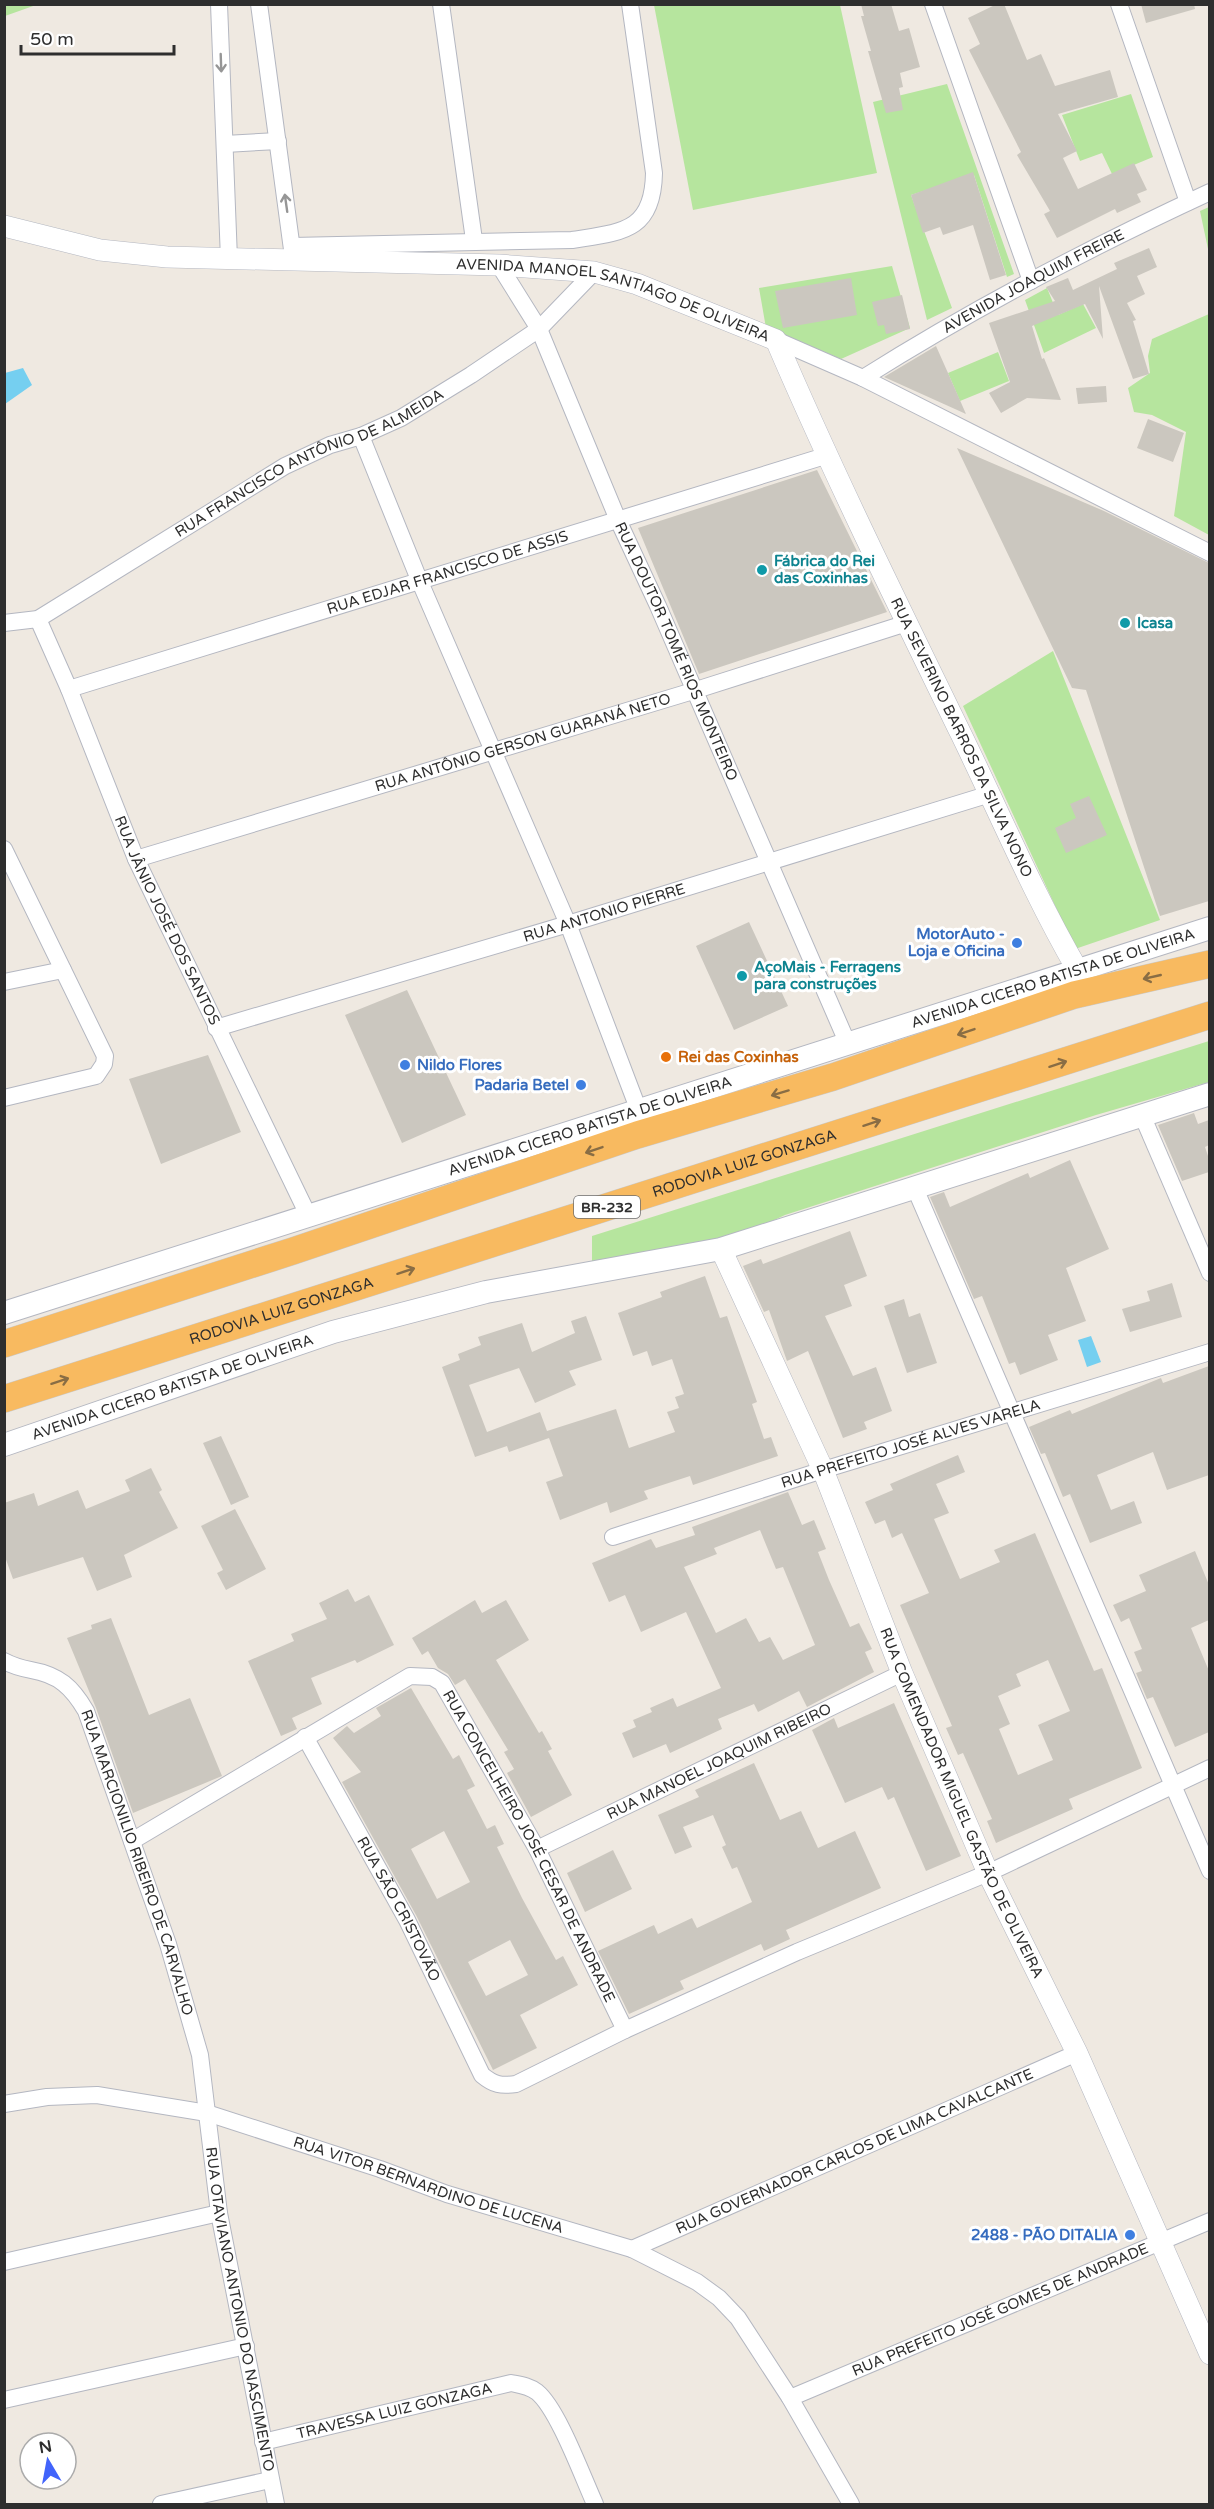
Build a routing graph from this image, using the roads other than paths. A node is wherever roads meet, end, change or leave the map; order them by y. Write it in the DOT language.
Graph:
graph roads {
  1 [pos="219,4"];
  2 [pos="259,4"];
  3 [pos="441,4"];
  4 [pos="630,4"];
  5 [pos="933,4"];
  6 [pos="1119,4"];
  7 [pos="278,141"];
  8 [pos="225,144"];
  9 [pos="1209,192"];
  10 [pos="1188,202"];
  11 [pos="4,226"];
  12 [pos="474,240"];
  13 [pos="292,253"];
  14 [pos="229,259"];
  15 [pos="499,265"];
  16 [pos="594,272"];
  17 [pos="1031,280"];
  18 [pos="540,329"];
  19 [pos="776,340"];
  20 [pos="863,378"];
  21 [pos="361,436"];
  22 [pos="825,456"];
  23 [pos="618,520"];
  24 [pos="1209,553"];
  25 [pos="420,582"];
  26 [pos="38,619"];
  27 [pos="4,623"];
  28 [pos="907,623"];
  29 [pos="69,689"];
  30 [pos="693,691"];
  31 [pos="492,751"];
  32 [pos="990,794"];
  33 [pos="4,849"];
  34 [pos="136,859"];
  35 [pos="766,862"];
  36 [pos="568,924"];
  37 [pos="1209,928"];
  38 [pos="1209,964"];
  39 [pos="1077,969"];
  40 [pos="63,970"];
  41 [pos="4,982"];
  42 [pos="1209,1015"];
  43 [pos="216,1028"];
  44 [pos="847,1042"];
  45 [pos="1209,1094"];
  46 [pos="4,1098"];
  47 [pos="639,1111"];
  48 [pos="1142,1115"];
  49 [pos="914,1186"];
  50 [pos="309,1217"];
  51 [pos="721,1249"];
  52 [pos="1209,1273"];
  53 [pos="4,1313"];
  54 [pos="4,1344"];
  55 [pos="1209,1352"];
  56 [pos="4,1399"];
  57 [pos="1011,1412"];
  58 [pos="4,1445"];
  59 [pos="823,1470"];
  60 [pos="613,1537"];
  61 [pos="4,1661"];
  62 [pos="902,1673"];
  63 [pos="305,1737"];
  64 [pos="1209,1768"];
  65 [pos="1173,1785"];
  66 [pos="132,1841"];
  67 [pos="537,1849"];
  68 [pos="1209,1871"];
  69 [pos="988,1873"];
  70 [pos="625,2030"];
  71 [pos="1077,2053"];
  72 [pos="4,2104"];
  73 [pos="207,2113"];
  74 [pos="219,2213"];
  75 [pos="1209,2221"];
  76 [pos="1160,2244"];
  77 [pos="632,2249"];
  78 [pos="4,2262"];
  79 [pos="246,2346"];
  80 [pos="1209,2354"];
  81 [pos="790,2398"];
  82 [pos="4,2400"];
  83 [pos="263,2442"];
  84 [pos="270,2480"];
  85 [pos="161,2505"];
  86 [pos="276,2505"];
  87 [pos="595,2505"];
  88 [pos="851,2505"];
  1 -- 8 [label="street, one-way"];
  2 -- 7 [label="street"];
  3 -- 12 [label="street"];
  4 -- 12 [label="street"];
  5 -- 17 [label="street"];
  6 -- 10 [label="street"];
  7 -- 8 [label="street"];
  13 -- 7 [label="street, one-way"];
  8 -- 14 [label="street"];
  9 -- 10 [label="street, AVENIDA JOAQUIM FREIRE"];
  10 -- 17 [label="street, AVENIDA JOAQUIM FREIRE"];
  11 -- 14 [label="street, AVENIDA MANOEL SANTIAGO DE OLIVEIRA"];
  12 -- 13 [label="street"];
  13 -- 14 [label="street, AVENIDA MANOEL SANTIAGO DE OLIVEIRA"];
  13 -- 15 [label="street, AVENIDA MANOEL SANTIAGO DE OLIVEIRA"];
  15 -- 16 [label="street, AVENIDA MANOEL SANTIAGO DE OLIVEIRA"];
  15 -- 18 [label="street, RUA DOUTOR TOMÉ RIOS MONTEIRO"];
  16 -- 18 [label="street, RUA FRANCISCO ANTÔNIO DE ALMEIDA"];
  16 -- 19 [label="street, AVENIDA MANOEL SANTIAGO DE OLIVEIRA"];
  17 -- 20 [label="street, AVENIDA JOAQUIM FREIRE"];
  18 -- 21 [label="street, RUA FRANCISCO ANTÔNIO DE ALMEIDA"];
  18 -- 23 [label="street, RUA DOUTOR TOMÉ RIOS MONTEIRO"];
  19 -- 20 [label="street, AVENIDA MANOEL SANTIAGO DE OLIVEIRA"];
  19 -- 22 [label="street, RUA SEVERINO BARROS DA SILVA NONO"];
  20 -- 24 [label="street, AVENIDA MANOEL SANTIAGO DE OLIVEIRA"];
  21 -- 25 [label="street"];
  21 -- 26 [label="street, RUA FRANCISCO ANTÔNIO DE ALMEIDA"];
  22 -- 23 [label="street, RUA EDJAR FRANCISCO DE ASSIS"];
  22 -- 28 [label="street, RUA SEVERINO BARROS DA SILVA NONO"];
  23 -- 25 [label="street, RUA EDJAR FRANCISCO DE ASSIS"];
  23 -- 30 [label="street, RUA DOUTOR TOMÉ RIOS MONTEIRO"];
  25 -- 29 [label="street, RUA EDJAR FRANCISCO DE ASSIS"];
  25 -- 31 [label="street"];
  26 -- 27 [label="street, RUA FRANCISCO ANTÔNIO DE ALMEIDA"];
  26 -- 29 [label="street, RUA JÂNIO JOSÉ DOS SANTOS"];
  28 -- 30 [label="street, RUA ANTÔNIO GERSON GUARANÁ NETO"];
  28 -- 32 [label="street, RUA SEVERINO BARROS DA SILVA NONO"];
  29 -- 34 [label="street, RUA JÂNIO JOSÉ DOS SANTOS"];
  30 -- 31 [label="street, RUA ANTÔNIO GERSON GUARANÁ NETO"];
  30 -- 35 [label="street, RUA DOUTOR TOMÉ RIOS MONTEIRO"];
  31 -- 34 [label="street, RUA ANTÔNIO GERSON GUARANÁ NETO"];
  31 -- 36 [label="street"];
  32 -- 35 [label="street, RUA ANTONIO PIERRE"];
  32 -- 39 [label="street, RUA SEVERINO BARROS DA SILVA NONO"];
  33 -- 40 [label="street"];
  34 -- 43 [label="street, RUA JÂNIO JOSÉ DOS SANTOS"];
  35 -- 36 [label="street, RUA ANTONIO PIERRE"];
  35 -- 44 [label="street, RUA DOUTOR TOMÉ RIOS MONTEIRO"];
  36 -- 43 [label="street, RUA ANTONIO PIERRE"];
  36 -- 47 [label="street"];
  37 -- 39 [label="main road, AVENIDA CICERO BATISTA DE OLIVEIRA"];
  38 -- 54 [label="highway, one-way"];
  39 -- 44 [label="main road, AVENIDA CICERO BATISTA DE OLIVEIRA"];
  40 -- 41 [label="street"];
  40 -- 46 [label="street"];
  56 -- 42 [label="highway, RODOVIA LUIZ GONZAGA / BR-232, one-way"];
  43 -- 50 [label="street, RUA JÂNIO JOSÉ DOS SANTOS"];
  44 -- 47 [label="main road, AVENIDA CICERO BATISTA DE OLIVEIRA"];
  45 -- 48 [label="main road, AVENIDA CICERO BATISTA DE OLIVEIRA"];
  47 -- 50 [label="main road, AVENIDA CICERO BATISTA DE OLIVEIRA"];
  48 -- 49 [label="main road, AVENIDA CICERO BATISTA DE OLIVEIRA"];
  48 -- 52 [label="street"];
  49 -- 51 [label="main road, AVENIDA CICERO BATISTA DE OLIVEIRA"];
  49 -- 57 [label="street"];
  50 -- 53 [label="main road, AVENIDA CICERO BATISTA DE OLIVEIRA"];
  51 -- 58 [label="main road, AVENIDA CICERO BATISTA DE OLIVEIRA"];
  51 -- 59 [label="street, RUA COMENDADOR MIGUEL GASTÃO DE OLIVEIRA"];
  55 -- 57 [label="street, RUA PREFEITO JOSÉ ALVES VARELA"];
  57 -- 59 [label="street, RUA PREFEITO JOSÉ ALVES VARELA"];
  57 -- 65 [label="street"];
  59 -- 60 [label="street, RUA PREFEITO JOSÉ ALVES VARELA"];
  59 -- 62 [label="street, RUA COMENDADOR MIGUEL GASTÃO DE OLIVEIRA"];
  61 -- 66 [label="street, RUA MARCIONILIO RIBEIRO DE CARVALHO"];
  62 -- 67 [label="street, RUA MANOEL JOAQUIM RIBEIRO"];
  62 -- 69 [label="street, RUA COMENDADOR MIGUEL GASTÃO DE OLIVEIRA"];
  63 -- 66 [label="street"];
  63 -- 67 [label="street, RUA CONCELHEIRO JOSÉ CESAR DE ANDRADE"];
  63 -- 70 [label="street, RUA SÃO CRISTOVÃO"];
  64 -- 65 [label="street"];
  65 -- 68 [label="street"];
  65 -- 69 [label="street"];
  66 -- 73 [label="street, RUA MARCIONILIO RIBEIRO DE CARVALHO"];
  67 -- 70 [label="street, RUA CONCELHEIRO JOSÉ CESAR DE ANDRADE"];
  69 -- 70 [label="street"];
  69 -- 71 [label="street, RUA COMENDADOR MIGUEL GASTÃO DE OLIVEIRA"];
  71 -- 76 [label="street, RUA COMENDADOR MIGUEL GASTÃO DE OLIVEIRA"];
  71 -- 77 [label="street, RUA GOVERNADOR CARLOS DE LIMA CAVALCANTE"];
  72 -- 73 [label="street, RUA VITOR BERNARDINO DE LUCENA"];
  73 -- 74 [label="street, RUA OTAVIANO ANTONIO DO NASCIMENTO"];
  73 -- 77 [label="street, RUA VITOR BERNARDINO DE LUCENA"];
  74 -- 78 [label="street"];
  74 -- 79 [label="street, RUA OTAVIANO ANTONIO DO NASCIMENTO"];
  75 -- 76 [label="street, RUA PREFEITO JOSÉ GOMES DE ANDRADE"];
  76 -- 80 [label="street, RUA COMENDADOR MIGUEL GASTÃO DE OLIVEIRA"];
  76 -- 81 [label="street, RUA PREFEITO JOSÉ GOMES DE ANDRADE"];
  77 -- 81 [label="street, RUA VITOR BERNARDINO DE LUCENA"];
  79 -- 82 [label="street"];
  79 -- 83 [label="street, RUA OTAVIANO ANTONIO DO NASCIMENTO"];
  81 -- 88 [label="street, RUA VITOR BERNARDINO DE LUCENA"];
  83 -- 84 [label="street, RUA OTAVIANO ANTONIO DO NASCIMENTO"];
  83 -- 87 [label="street, TRAVESSA LUIZ GONZAGA"];
  84 -- 85 [label="street"];
  84 -- 86 [label="street, RUA OTAVIANO ANTONIO DO NASCIMENTO"];
}
